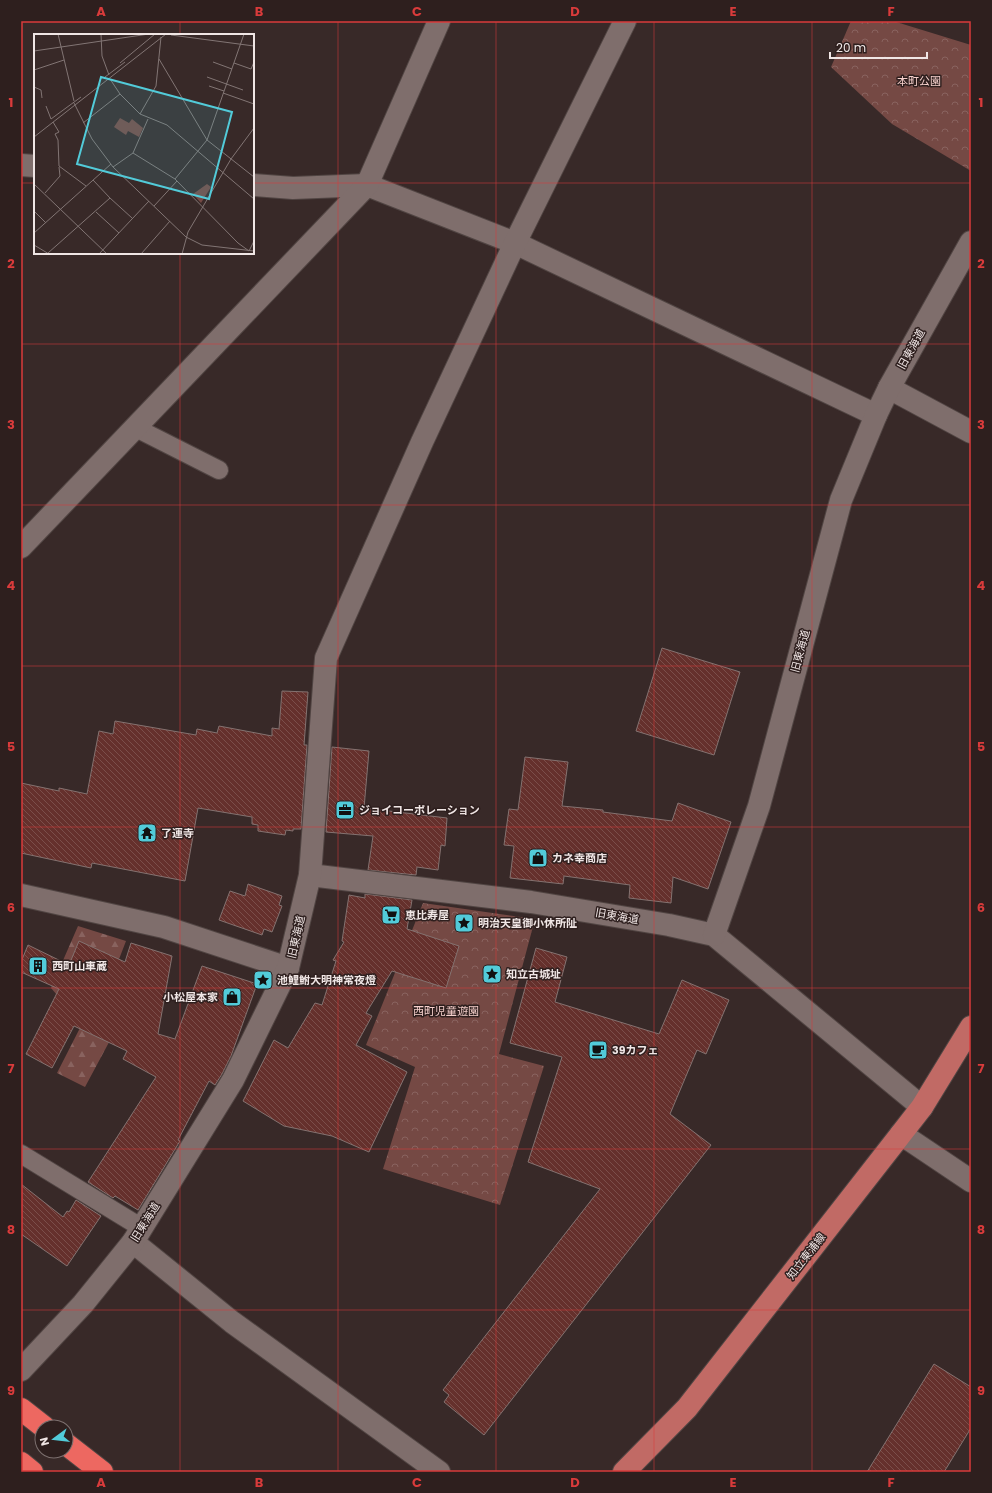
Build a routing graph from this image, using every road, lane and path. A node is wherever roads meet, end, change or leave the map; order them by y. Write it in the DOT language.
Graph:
graph roads {
  1 [pos="439,21"];
  2 [pos="625,21"];
  3 [pos="21,165"];
  4 [pos="34,166"];
  5 [pos="254,184"];
  6 [pos="367,186"];
  7 [pos="971,242"];
  8 [pos="515,243"];
  9 [pos="889,388"];
  10 [pos="876,415"];
  11 [pos="136,428"];
  12 [pos="971,432"];
  13 [pos="219,470"];
  14 [pos="21,547"];
  15 [pos="310,876"];
  16 [pos="21,895"];
  17 [pos="714,935"];
  18 [pos="288,968"];
  19 [pos="971,1028"];
  20 [pos="922,1107"];
  21 [pos="901,1134"];
  22 [pos="21,1154"];
  23 [pos="971,1181"];
  24 [pos="138,1235"];
  25 [pos="21,1370"];
  26 [pos="21,1410"];
  27 [pos="34,1420"];
  28 [pos="74,1450"];
  29 [pos="21,1464"];
  30 [pos="32,1472"];
  31 [pos="102,1472"];
  32 [pos="439,1472"];
  33 [pos="624,1472"];
  1 -- 6 [label="street"];
  2 -- 8 [label="street"];
  3 -- 4 [label="street"];
  5 -- 6 [label="street"];
  6 -- 8 [label="street"];
  6 -- 11 [label="street"];
  7 -- 9 [label="street, 旧東海道"];
  8 -- 10 [label="street"];
  8 -- 15 [label="street"];
  9 -- 10 [label="street, 旧東海道"];
  9 -- 12 [label="street"];
  10 -- 17 [label="street, 旧東海道"];
  11 -- 13 [label="lane"];
  11 -- 14 [label="street"];
  15 -- 17 [label="street, 旧東海道"];
  15 -- 18 [label="street, 旧東海道"];
  16 -- 18 [label="street"];
  17 -- 20 [label="street"];
  18 -- 24 [label="street, 旧東海道"];
  19 -- 20 [label="main road, 知立東浦線"];
  20 -- 21 [label="main road, 知立東浦線"];
  21 -- 23 [label="street"];
  21 -- 33 [label="main road, 知立東浦線"];
  22 -- 24 [label="lane"];
  24 -- 25 [label="street, 旧東海道"];
  24 -- 32 [label="street"];
  26 -- 27 [label="highway"];
  28 -- 31 [label="highway"];
  29 -- 30 [label="highway"];
}
